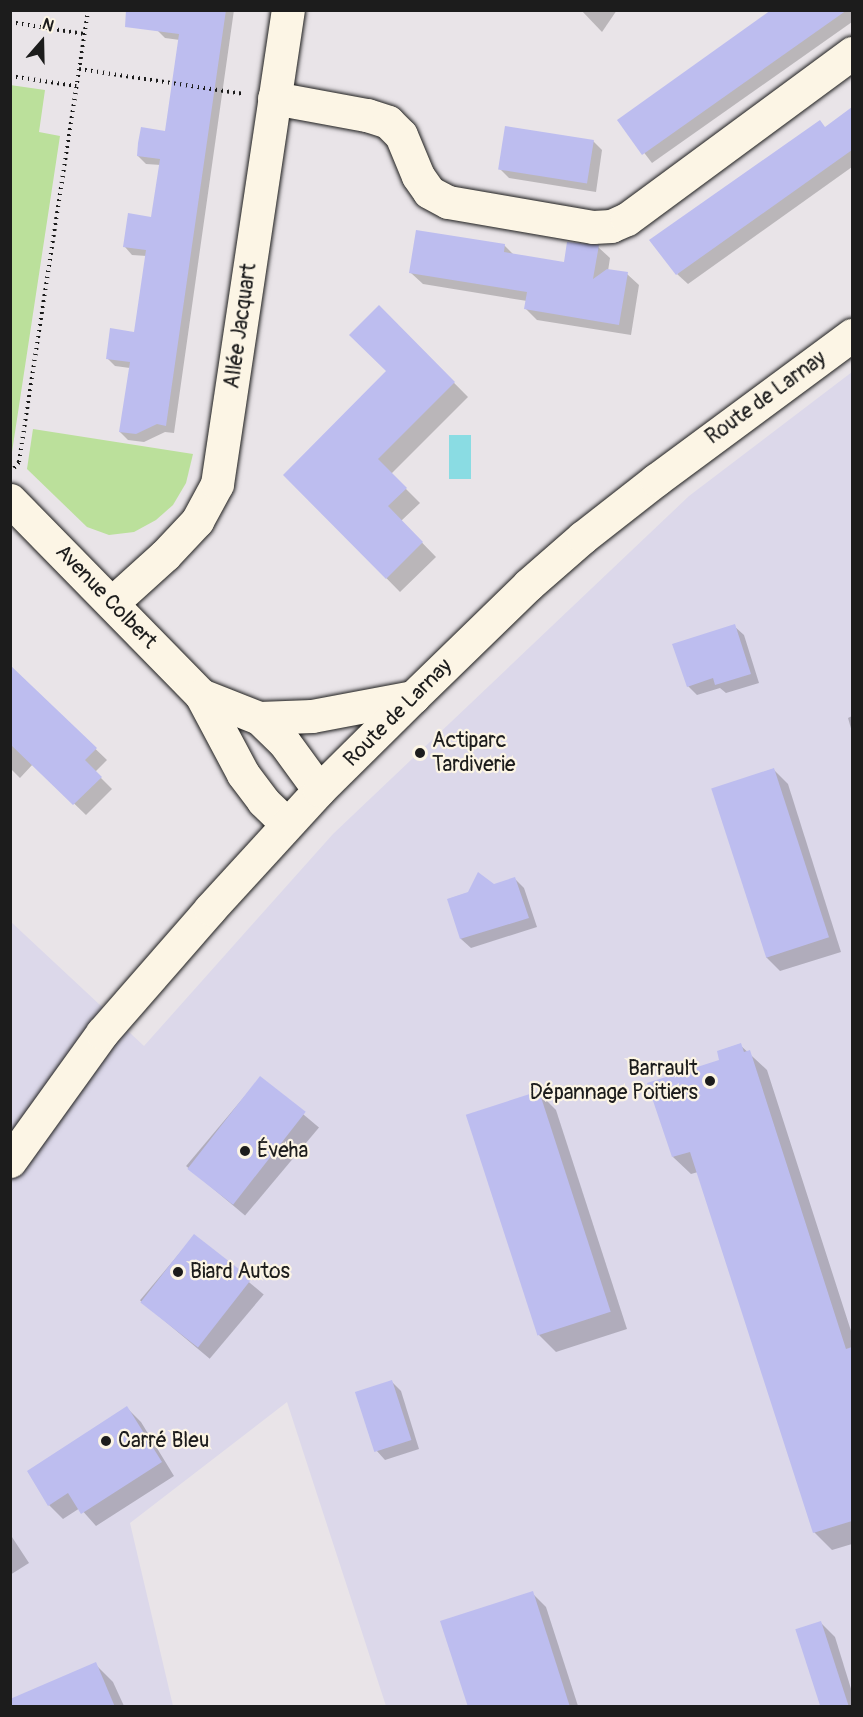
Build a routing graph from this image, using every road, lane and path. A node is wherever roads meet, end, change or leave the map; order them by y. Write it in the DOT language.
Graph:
graph roads {
  1 [pos="88,10"];
  2 [pos="288,10"];
  3 [pos="10,22"];
  4 [pos="84,34"];
  5 [pos="852,53"];
  6 [pos="79,69"];
  7 [pos="10,76"];
  8 [pos="76,86"];
  9 [pos="274,98"];
  10 [pos="852,335"];
  11 [pos="10,472"];
  12 [pos="10,500"];
  13 [pos="113,602"];
  14 [pos="201,694"];
  15 [pos="413,697"];
  16 [pos="259,718"];
  17 [pos="319,790"];
  18 [pos="286,825"];
  19 [pos="10,1161"];
  1 -- 4 [label="path"];
  2 -- 9 [label="street, Allée Jacquart"];
  3 -- 4 [label="path"];
  4 -- 6 [label="path"];
  5 -- 9 [label="street"];
  6 -- 8 [label="path"];
  6 -- 9 [label="path"];
  7 -- 8 [label="path"];
  8 -- 11 [label="path"];
  9 -- 13 [label="street, Allée Jacquart"];
  10 -- 15 [label="street, Route de Larnay"];
  12 -- 13 [label="street, Avenue Colbert"];
  13 -- 14 [label="street, Avenue Colbert"];
  14 -- 16 [label="street, Avenue Colbert"];
  14 -- 18 [label="street, Avenue Colbert"];
  15 -- 16 [label="street, Avenue Colbert"];
  15 -- 17 [label="street, Route de Larnay"];
  16 -- 17 [label="street, Avenue Colbert"];
  17 -- 18 [label="street, Route de Larnay"];
  18 -- 19 [label="street, Route de Larnay"];
}
